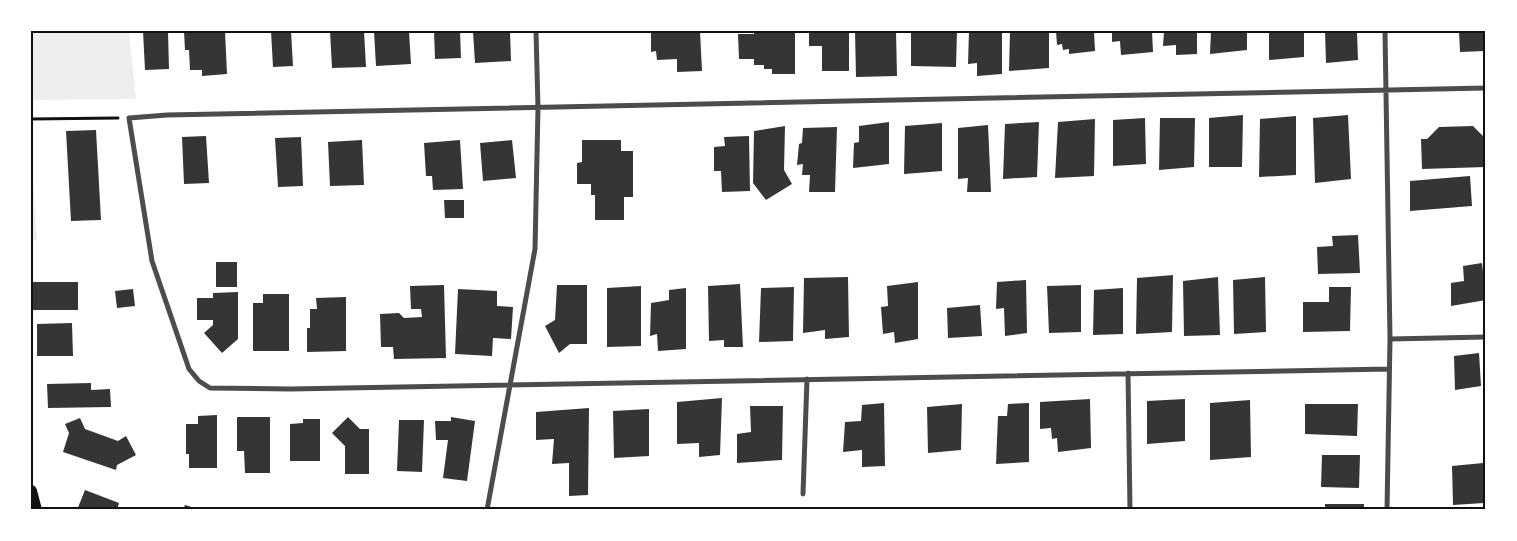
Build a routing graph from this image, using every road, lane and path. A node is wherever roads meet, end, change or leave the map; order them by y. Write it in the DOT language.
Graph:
graph roads {
  1 [pos="536,31"];
  2 [pos="1385,31"];
  3 [pos="1486,88"];
  4 [pos="1386,91"];
  5 [pos="538,108"];
  6 [pos="129,118"];
  7 [pos="31,119"];
  8 [pos="1486,337"];
  9 [pos="1390,339"];
  10 [pos="1389,368"];
  11 [pos="1128,373"];
  12 [pos="806,379"];
  13 [pos="510,384"];
  14 [pos="31,491"];
  15 [pos="803,494"];
  16 [pos="36,510"];
  17 [pos="487,510"];
  18 [pos="1130,510"];
  19 [pos="1387,510"];
  1 -- 5 [label="street"];
  2 -- 4 [label="street"];
  3 -- 4 [label="street"];
  4 -- 5 [label="street"];
  4 -- 9 [label="street"];
  5 -- 6 [label="street"];
  5 -- 13 [label="street"];
  6 -- 7 [label="path"];
  6 -- 13 [label="street"];
  8 -- 9 [label="street"];
  9 -- 10 [label="street"];
  10 -- 11 [label="street"];
  10 -- 19 [label="street"];
  11 -- 12 [label="street"];
  11 -- 18 [label="street"];
  12 -- 13 [label="street"];
  12 -- 15 [label="street"];
  13 -- 17 [label="street"];
  14 -- 16 [label="main road"];
}
